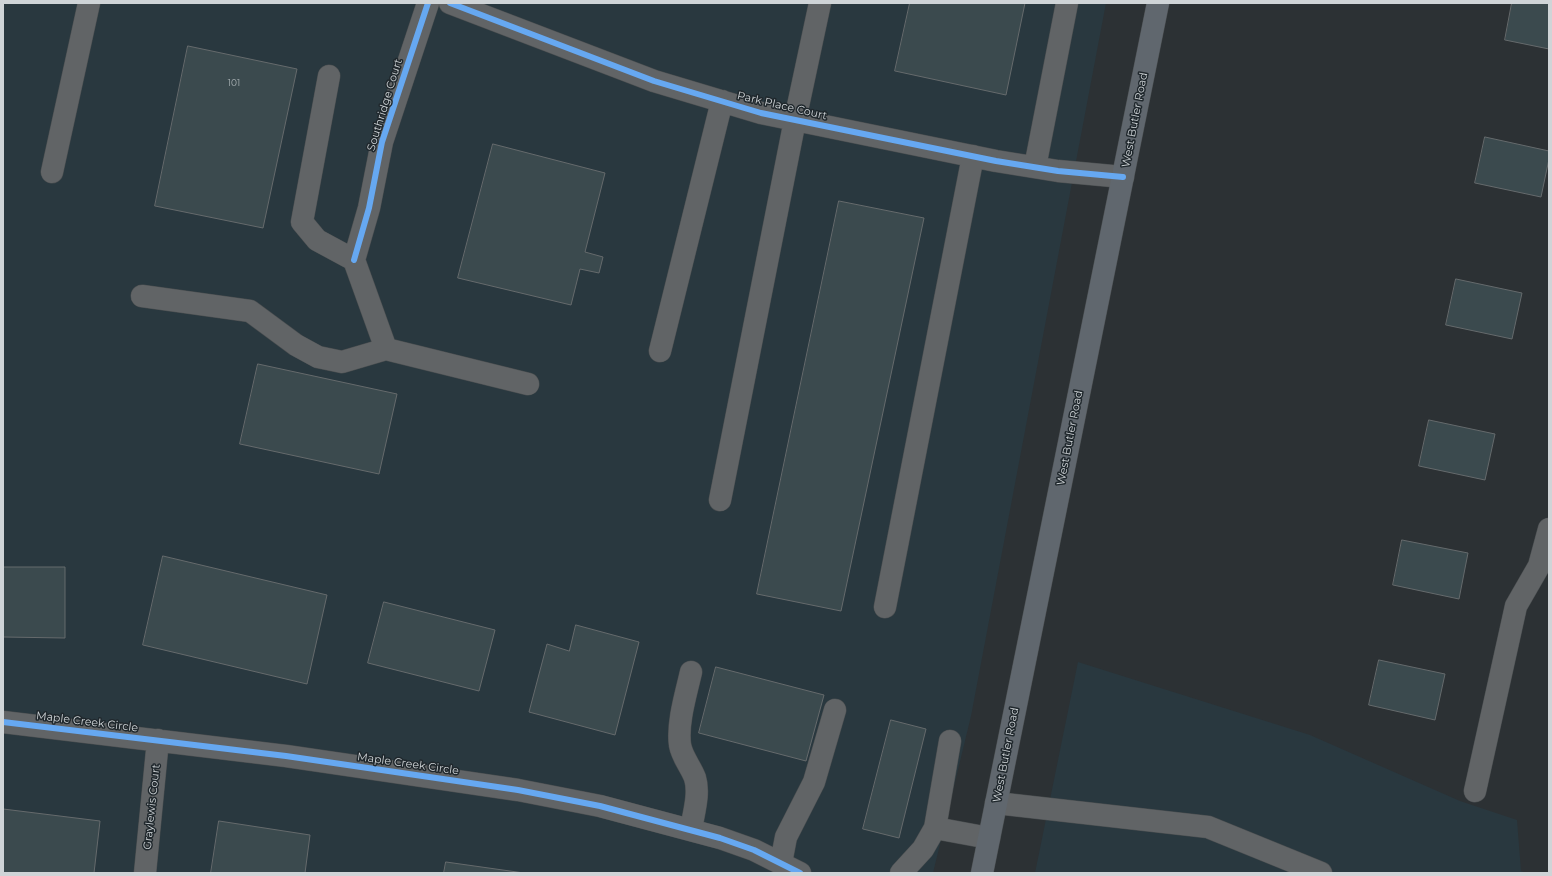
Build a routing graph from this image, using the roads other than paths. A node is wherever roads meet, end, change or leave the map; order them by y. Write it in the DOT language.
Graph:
graph roads {
  1 [pos="90,3"];
  2 [pos="428,3"];
  3 [pos="450,3"];
  4 [pos="820,3"];
  5 [pos="1068,3"];
  6 [pos="1158,3"];
  7 [pos="482,9"];
  8 [pos="329,76"];
  9 [pos="722,101"];
  10 [pos="795,120"];
  11 [pos="973,156"];
  12 [pos="1035,168"];
  13 [pos="52,172"];
  14 [pos="1123,177"];
  15 [pos="354,260"];
  16 [pos="142,296"];
  17 [pos="386,349"];
  18 [pos="660,352"];
  19 [pos="528,384"];
  20 [pos="720,500"];
  21 [pos="1549,529"];
  22 [pos="885,608"];
  23 [pos="691,672"];
  24 [pos="835,710"];
  25 [pos="3,722"];
  26 [pos="158,740"];
  27 [pos="950,741"];
  28 [pos="1474,791"];
  29 [pos="996,802"];
  30 [pos="935,828"];
  31 [pos="691,830"];
  32 [pos="989,838"];
  33 [pos="781,863"];
  34 [pos="145,873"];
  35 [pos="800,873"];
  36 [pos="901,873"];
  37 [pos="982,873"];
  38 [pos="1321,873"];
  1 -- 13 [label="street"];
  2 -- 15 [label="street, Southridge Court"];
  3 -- 7 [label="street, Park Place Court"];
  4 -- 10 [label="street"];
  5 -- 12 [label="street"];
  6 -- 14 [label="main road, West Butler Road"];
  7 -- 9 [label="street, Park Place Court"];
  8 -- 15 [label="street"];
  9 -- 10 [label="street, Park Place Court"];
  9 -- 18 [label="street"];
  10 -- 11 [label="street, Park Place Court"];
  10 -- 20 [label="street"];
  11 -- 12 [label="street, Park Place Court"];
  11 -- 22 [label="street"];
  12 -- 14 [label="street, Park Place Court"];
  14 -- 29 [label="main road, West Butler Road"];
  15 -- 17 [label="street"];
  16 -- 17 [label="street"];
  17 -- 19 [label="street"];
  21 -- 28 [label="street"];
  23 -- 31 [label="street"];
  24 -- 33 [label="street"];
  25 -- 26 [label="street, Maple Creek Circle"];
  26 -- 31 [label="street, Maple Creek Circle"];
  26 -- 34 [label="street, Graylewis Court"];
  27 -- 30 [label="street"];
  29 -- 32 [label="main road, West Butler Road"];
  29 -- 38 [label="street"];
  30 -- 32 [label="street"];
  30 -- 36 [label="street"];
  31 -- 33 [label="street, Maple Creek Circle"];
  32 -- 37 [label="main road, West Butler Road"];
  33 -- 35 [label="street, Maple Creek Circle"];
}
